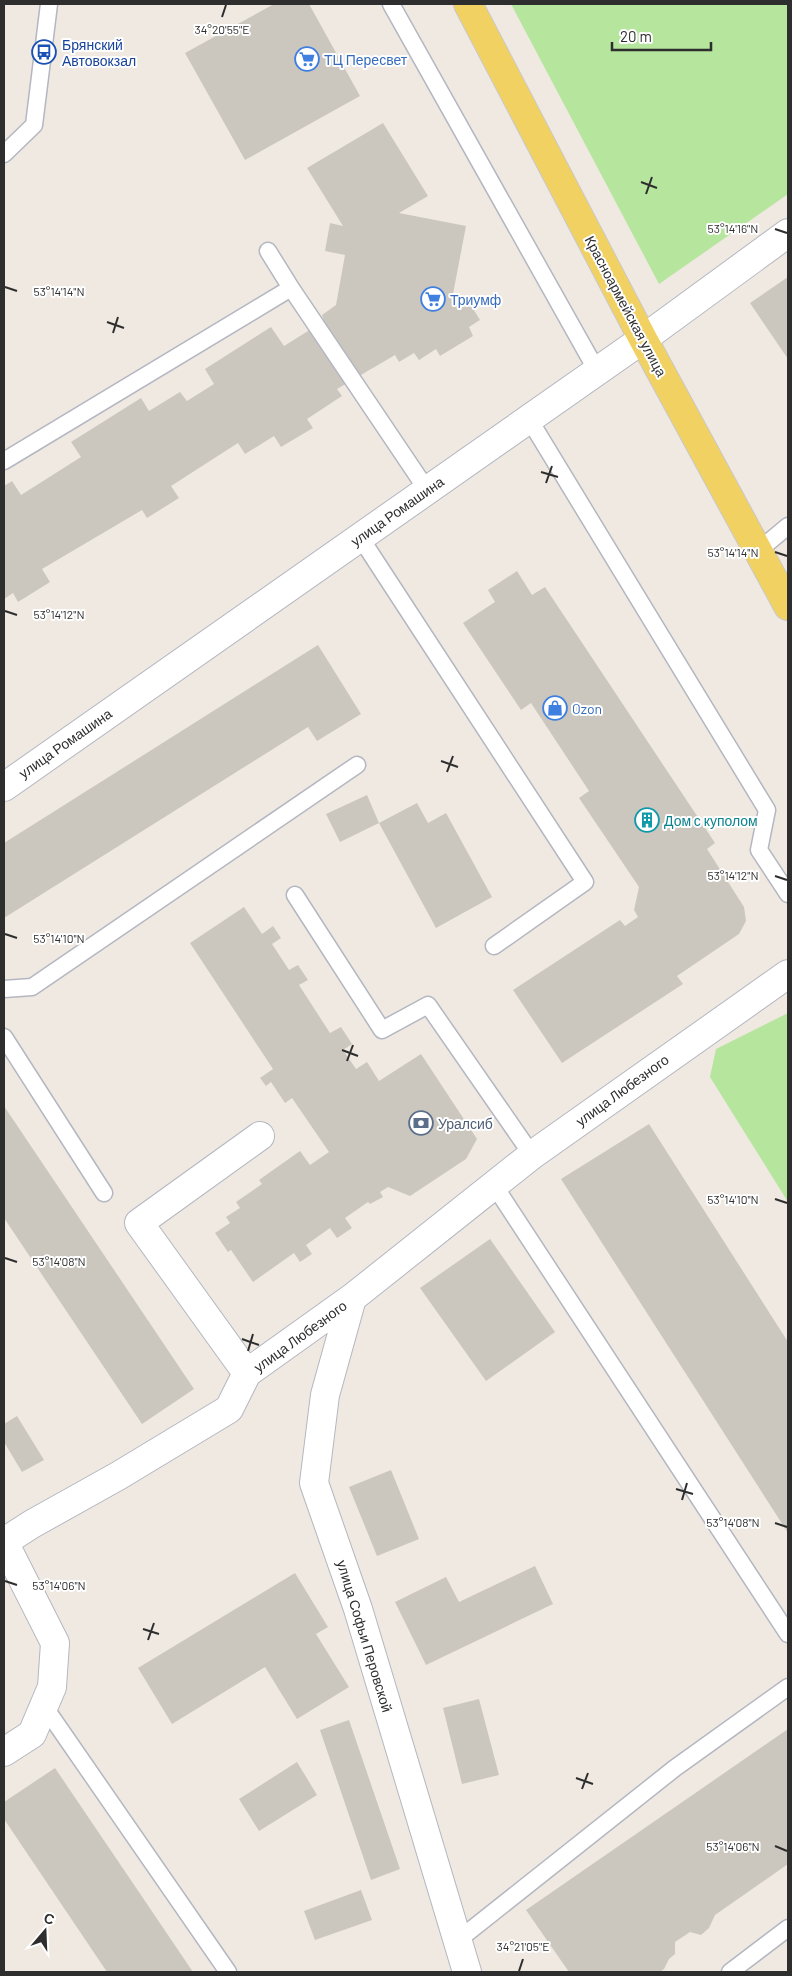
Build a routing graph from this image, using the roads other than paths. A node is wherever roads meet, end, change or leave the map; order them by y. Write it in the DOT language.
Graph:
graph roads {
  1 [pos="49,4"];
  2 [pos="391,4"];
  3 [pos="468,4"];
  4 [pos="4,154"];
  5 [pos="788,233"];
  6 [pos="268,251"];
  7 [pos="291,288"];
  8 [pos="643,339"];
  9 [pos="597,371"];
  10 [pos="529,419"];
  11 [pos="4,461"];
  12 [pos="427,490"];
  13 [pos="788,526"];
  14 [pos="360,538"];
  15 [pos="759,550"];
  16 [pos="788,606"];
  17 [pos="357,765"];
  18 [pos="4,787"];
  19 [pos="788,894"];
  20 [pos="295,895"];
  21 [pos="494,946"];
  22 [pos="788,974"];
  23 [pos="4,990"];
  24 [pos="4,1037"];
  25 [pos="260,1136"];
  26 [pos="532,1155"];
  27 [pos="494,1185"];
  28 [pos="104,1193"];
  29 [pos="352,1298"];
  30 [pos="247,1373"];
  31 [pos="788,1634"];
  32 [pos="788,1687"];
  33 [pos="44,1706"];
  34 [pos="4,1752"];
  35 [pos="788,1928"];
  36 [pos="457,1941"];
  37 [pos="228,1972"];
  38 [pos="467,1972"];
  39 [pos="730,1972"];
  1 -- 4 [label="lane"];
  2 -- 9 [label="lane"];
  3 -- 8 [label="main road, Красноармейская улица"];
  5 -- 8 [label="street, улица Ромашина"];
  6 -- 7 [label="lane"];
  7 -- 11 [label="lane"];
  7 -- 12 [label="lane"];
  8 -- 9 [label="street, улица Ромашина"];
  8 -- 15 [label="main road, Красноармейская улица"];
  9 -- 10 [label="street, улица Ромашина"];
  10 -- 12 [label="street, улица Ромашина"];
  10 -- 19 [label="lane"];
  12 -- 14 [label="street, улица Ромашина"];
  13 -- 15 [label="lane"];
  14 -- 18 [label="street, улица Ромашина"];
  14 -- 21 [label="lane"];
  15 -- 16 [label="main road, Красноармейская улица"];
  17 -- 23 [label="lane"];
  20 -- 26 [label="lane"];
  22 -- 26 [label="street, улица Любезного"];
  24 -- 28 [label="lane"];
  25 -- 30 [label="street"];
  26 -- 27 [label="street, улица Любезного"];
  27 -- 29 [label="street, улица Любезного"];
  27 -- 31 [label="lane"];
  29 -- 30 [label="street, улица Любезного"];
  29 -- 36 [label="street, улица Софьи Перовской"];
  30 -- 33 [label="street, улица Любезного"];
  32 -- 36 [label="lane"];
  33 -- 34 [label="street, улица Любезного"];
  33 -- 37 [label="lane"];
  35 -- 39 [label="lane"];
  36 -- 38 [label="street, улица Софьи Перовской"];
}
